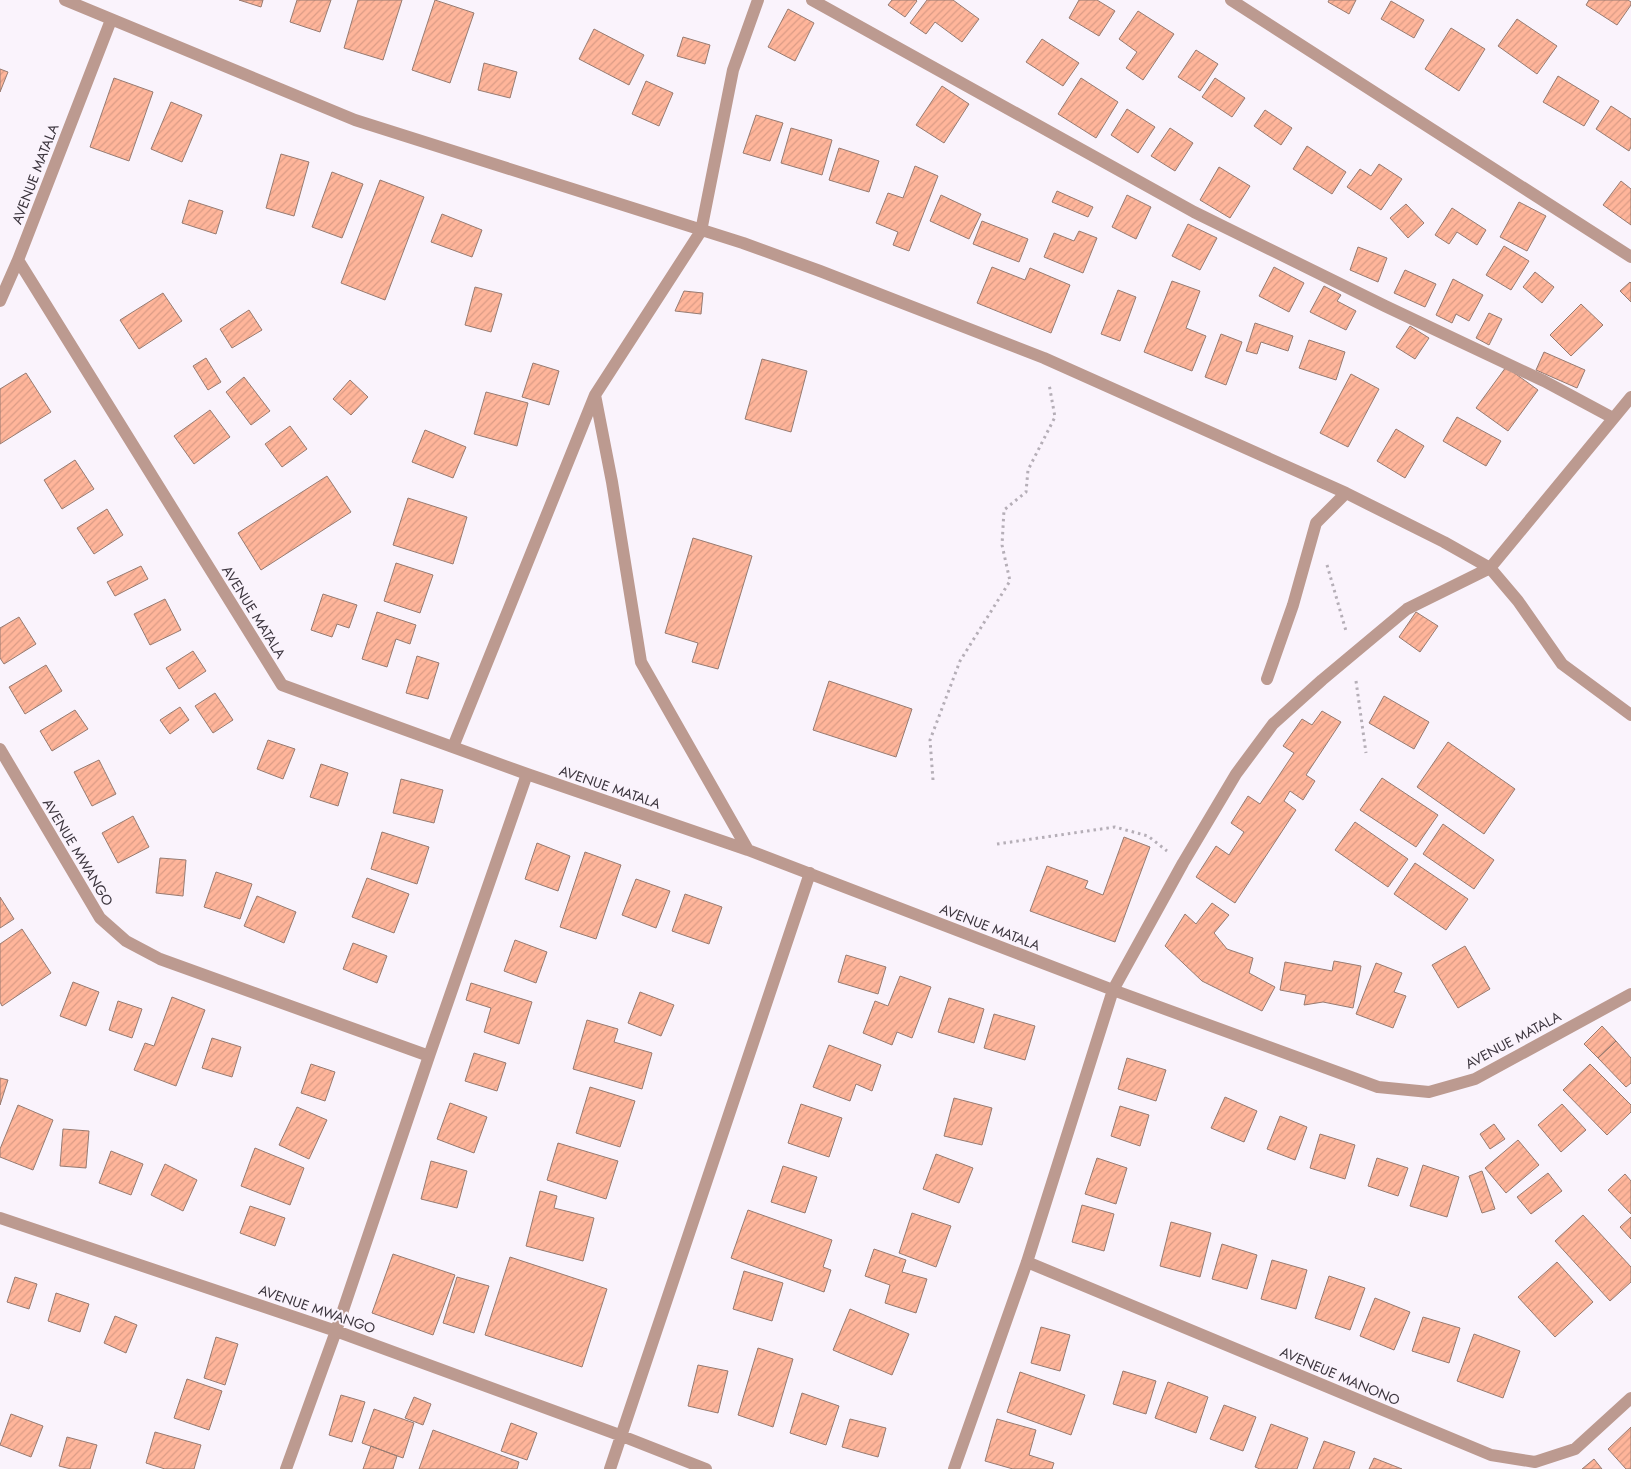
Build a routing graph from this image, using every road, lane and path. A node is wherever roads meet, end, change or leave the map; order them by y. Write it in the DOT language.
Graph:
graph roads {
  1 [pos="65,0"];
  2 [pos="758,0"];
  3 [pos="812,0"];
  4 [pos="1231,0"];
  5 [pos="111,20"];
  6 [pos="701,231"];
  7 [pos="1631,257"];
  8 [pos="18,260"];
  9 [pos="0,301"];
  10 [pos="1044,358"];
  11 [pos="595,395"];
  12 [pos="1631,397"];
  13 [pos="1613,418"];
  14 [pos="1346,493"];
  15 [pos="1490,568"];
  16 [pos="1267,679"];
  17 [pos="1631,715"];
  18 [pos="453,747"];
  19 [pos="0,749"];
  20 [pos="527,774"];
  21 [pos="933,780"];
  22 [pos="997,844"];
  23 [pos="748,850"];
  24 [pos="1183,863"];
  25 [pos="810,873"];
  26 [pos="1113,990"];
  27 [pos="1631,994"];
  28 [pos="429,1056"];
  29 [pos="0,1218"];
  30 [pos="1027,1262"];
  31 [pos="336,1331"];
  32 [pos="1631,1398"];
  33 [pos="622,1436"];
  34 [pos="286,1469"];
  35 [pos="610,1469"];
  36 [pos="706,1469"];
  37 [pos="954,1469"];
  1 -- 5 [label="street"];
  2 -- 6 [label="street"];
  3 -- 13 [label="street"];
  4 -- 7 [label="street"];
  5 -- 6 [label="street"];
  5 -- 8 [label="street, AVENUE MATALA"];
  6 -- 10 [label="street"];
  6 -- 11 [label="street"];
  8 -- 9 [label="street"];
  8 -- 18 [label="street, AVENUE MATALA"];
  10 -- 14 [label="street"];
  10 -- 21 [label="path"];
  11 -- 18 [label="street"];
  11 -- 23 [label="street"];
  12 -- 13 [label="street"];
  13 -- 15 [label="street"];
  14 -- 15 [label="street"];
  14 -- 16 [label="street"];
  15 -- 17 [label="street"];
  15 -- 24 [label="street"];
  18 -- 20 [label="street, AVENUE MATALA"];
  19 -- 28 [label="street, AVENUE MWANGO"];
  20 -- 23 [label="street, AVENUE MATALA"];
  20 -- 28 [label="street"];
  22 -- 24 [label="path"];
  23 -- 25 [label="street, AVENUE MATALA"];
  24 -- 26 [label="street"];
  25 -- 26 [label="street, AVENUE MATALA"];
  25 -- 33 [label="street"];
  26 -- 27 [label="street, AVENUE MATALA"];
  26 -- 30 [label="street"];
  28 -- 31 [label="street"];
  29 -- 31 [label="street, AVENUE MWANGO"];
  30 -- 32 [label="street, AVENEUE MANONO"];
  30 -- 37 [label="street"];
  31 -- 33 [label="street, AVENUE MWANGO"];
  31 -- 34 [label="street"];
  33 -- 35 [label="street"];
  33 -- 36 [label="street, AVENUE MWANGO"];
}
